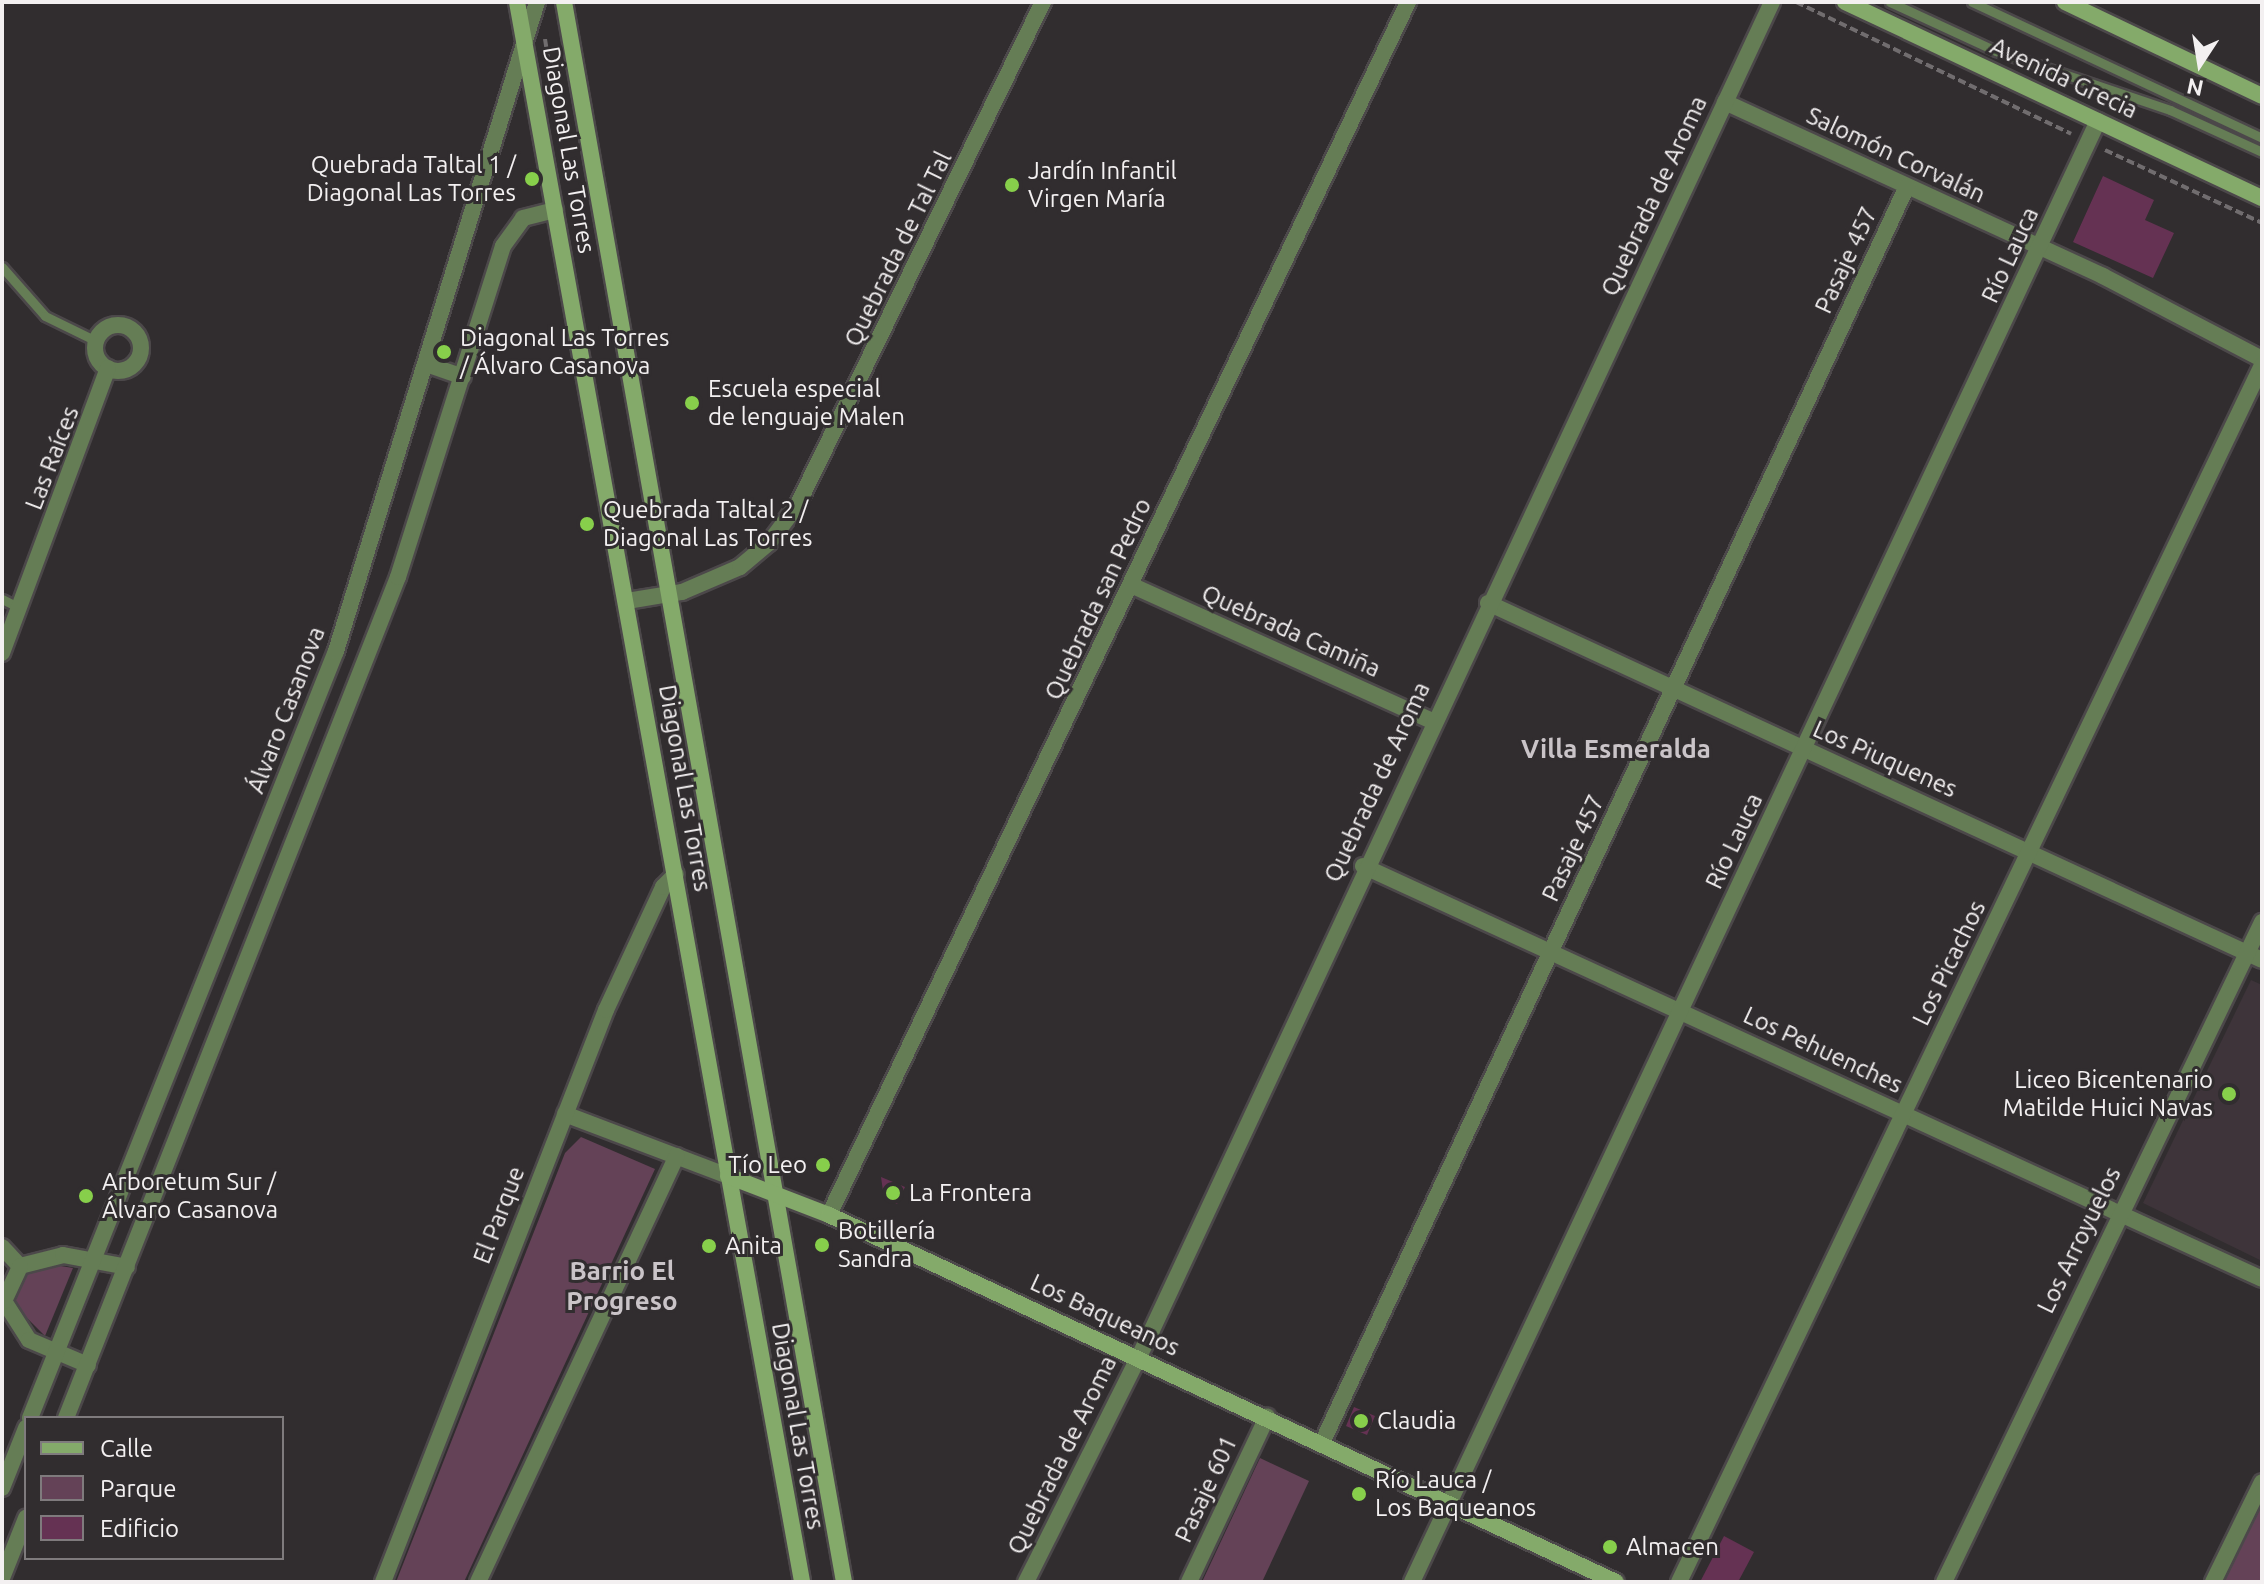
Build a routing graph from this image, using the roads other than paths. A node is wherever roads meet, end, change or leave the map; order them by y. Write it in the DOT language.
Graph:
graph roads {
  1 [pos="517,2"];
  2 [pos="537,2"];
  3 [pos="564,2"];
  4 [pos="1043,2"];
  5 [pos="1408,2"];
  6 [pos="1772,2"];
  7 [pos="1845,2"];
  8 [pos="1890,2"];
  9 [pos="1972,2"];
  10 [pos="2065,2"];
  11 [pos="524,39"];
  12 [pos="2262,96"];
  13 [pos="1725,102"];
  14 [pos="2098,121"];
  15 [pos="2262,138"];
  16 [pos="2262,152"];
  17 [pos="1907,186"];
  18 [pos="2262,198"];
  19 [pos="555,210"];
  20 [pos="2040,248"];
  21 [pos="2,267"];
  22 [pos="96,341"];
  23 [pos="2262,359"];
  24 [pos="426,364"];
  25 [pos="2262,365"];
  26 [pos="108,368"];
  27 [pos="463,377"];
  28 [pos="1131,585"];
  29 [pos="666,596"];
  30 [pos="2,599"];
  31 [pos="627,601"];
  32 [pos="1488,603"];
  33 [pos="20,608"];
  34 [pos="2,653"];
  35 [pos="1673,689"];
  36 [pos="1432,721"];
  37 [pos="1803,750"];
  38 [pos="2030,849"];
  39 [pos="1363,866"];
  40 [pos="676,874"];
  41 [pos="2262,922"];
  42 [pos="1551,952"];
  43 [pos="2255,956"];
  44 [pos="1680,1011"];
  45 [pos="565,1114"];
  46 [pos="1903,1114"];
  47 [pos="677,1156"];
  48 [pos="728,1176"];
  49 [pos="774,1193"];
  50 [pos="2118,1212"];
  51 [pos="829,1215"];
  52 [pos="2,1247"];
  53 [pos="95,1258"];
  54 [pos="20,1266"];
  55 [pos="127,1267"];
  56 [pos="2262,1279"];
  57 [pos="3,1302"];
  58 [pos="55,1354"];
  59 [pos="1136,1356"];
  60 [pos="88,1365"];
  61 [pos="31,1416"];
  62 [pos="67,1416"];
  63 [pos="1267,1417"];
  64 [pos="24,1433"];
  65 [pos="1322,1443"];
  66 [pos="2262,1482"];
  67 [pos="2,1488"];
  68 [pos="1449,1503"];
  69 [pos="24,1523"];
  70 [pos="2,1578"];
  71 [pos="383,1582"];
  72 [pos="478,1582"];
  73 [pos="802,1582"];
  74 [pos="844,1582"];
  75 [pos="1026,1582"];
  76 [pos="1189,1582"];
  77 [pos="1412,1582"];
  78 [pos="1616,1582"];
  79 [pos="1679,1582"];
  80 [pos="1944,1582"];
  81 [pos="2213,1582"];
  1 -- 11 [label="main road, Diagonal Las Torres"];
  2 -- 11 [label="street, Álvaro Casanova"];
  3 -- 29 [label="main road, Diagonal Las Torres"];
  4 -- 29 [label="street, Quebrada de Tal Tal"];
  5 -- 28 [label="street, Quebrada san Pedro"];
  6 -- 13 [label="street, Quebrada de Aroma"];
  7 -- 14 [label="main road, Avenida Grecia"];
  8 -- 16 [label="lane"];
  9 -- 15 [label="lane"];
  10 -- 12 [label="main road"];
  11 -- 19 [label="main road, Diagonal Las Torres"];
  11 -- 24 [label="street, Álvaro Casanova"];
  13 -- 17 [label="street, Salomón Corvalán"];
  13 -- 32 [label="street, Quebrada de Aroma"];
  14 -- 18 [label="main road, Avenida Grecia"];
  14 -- 20 [label="street, Río Lauca"];
  17 -- 20 [label="street, Salomón Corvalán"];
  17 -- 35 [label="street, Pasaje 457"];
  19 -- 27 [label="street"];
  19 -- 31 [label="main road, Diagonal Las Torres"];
  20 -- 23 [label="street, Salomón Corvalán"];
  20 -- 37 [label="street, Río Lauca"];
  21 -- 22 [label="lane"];
  22 -- 26 [label="street"];
  22 -- 26 [label="street"];
  24 -- 27 [label="street"];
  24 -- 53 [label="street, Álvaro Casanova"];
  25 -- 38 [label="street, Los Picachos"];
  26 -- 33 [label="street, Las Raíces"];
  27 -- 55 [label="street"];
  28 -- 36 [label="street, Quebrada Camiña"];
  28 -- 51 [label="street, Quebrada san Pedro"];
  29 -- 31 [label="street, Quebrada de Tal Tal"];
  29 -- 49 [label="main road, Diagonal Las Torres"];
  30 -- 33 [label="lane"];
  31 -- 40 [label="main road, Diagonal Las Torres"];
  32 -- 35 [label="street, Los Piuquenes"];
  32 -- 36 [label="street, Quebrada de Aroma"];
  33 -- 34 [label="street, Las Raíces"];
  35 -- 37 [label="street, Los Piuquenes"];
  35 -- 42 [label="street, Pasaje 457"];
  36 -- 39 [label="street, Quebrada de Aroma"];
  37 -- 38 [label="street, Los Piuquenes"];
  37 -- 44 [label="street, Río Lauca"];
  38 -- 43 [label="street, Los Piuquenes"];
  38 -- 46 [label="street, Los Picachos"];
  39 -- 42 [label="street, Los Pehuenches"];
  39 -- 59 [label="street, Quebrada de Aroma"];
  40 -- 45 [label="street, El Parque"];
  40 -- 48 [label="main road, Diagonal Las Torres"];
  41 -- 43 [label="street, Los Arroyuelos"];
  42 -- 44 [label="street, Los Pehuenches"];
  42 -- 65 [label="street, Pasaje 457"];
  43 -- 50 [label="street, Los Arroyuelos"];
  44 -- 46 [label="street, Los Pehuenches"];
  44 -- 68 [label="street, Río Lauca"];
  45 -- 47 [label="street, Los Baqueanos"];
  45 -- 71 [label="street, El Parque"];
  46 -- 50 [label="street, Los Pehuenches"];
  46 -- 79 [label="street, Los Picachos"];
  47 -- 48 [label="street, Los Baqueanos"];
  47 -- 72 [label="street"];
  48 -- 49 [label="main road, Los Baqueanos"];
  48 -- 73 [label="main road, Diagonal Las Torres"];
  49 -- 51 [label="main road, Los Baqueanos"];
  49 -- 74 [label="main road, Diagonal Las Torres"];
  50 -- 56 [label="street, Los Pehuenches"];
  50 -- 80 [label="street, Los Arroyuelos"];
  51 -- 59 [label="main road, Los Baqueanos"];
  52 -- 54 [label="street"];
  53 -- 54 [label="street"];
  53 -- 55 [label="street"];
  53 -- 58 [label="street, Álvaro Casanova"];
  54 -- 57 [label="street"];
  55 -- 60 [label="street"];
  57 -- 58 [label="street"];
  58 -- 60 [label="street"];
  58 -- 61 [label="street, Álvaro Casanova"];
  59 -- 63 [label="main road, Los Baqueanos"];
  59 -- 75 [label="street, Quebrada de Aroma"];
  60 -- 62 [label="street"];
  63 -- 65 [label="main road, Los Baqueanos"];
  63 -- 76 [label="street, Pasaje 601"];
  64 -- 67 [label="street"];
  65 -- 68 [label="main road, Los Baqueanos"];
  66 -- 81 [label="street"];
  68 -- 77 [label="street, Río Lauca"];
  68 -- 78 [label="main road, Los Baqueanos"];
  69 -- 70 [label="street"];
}
